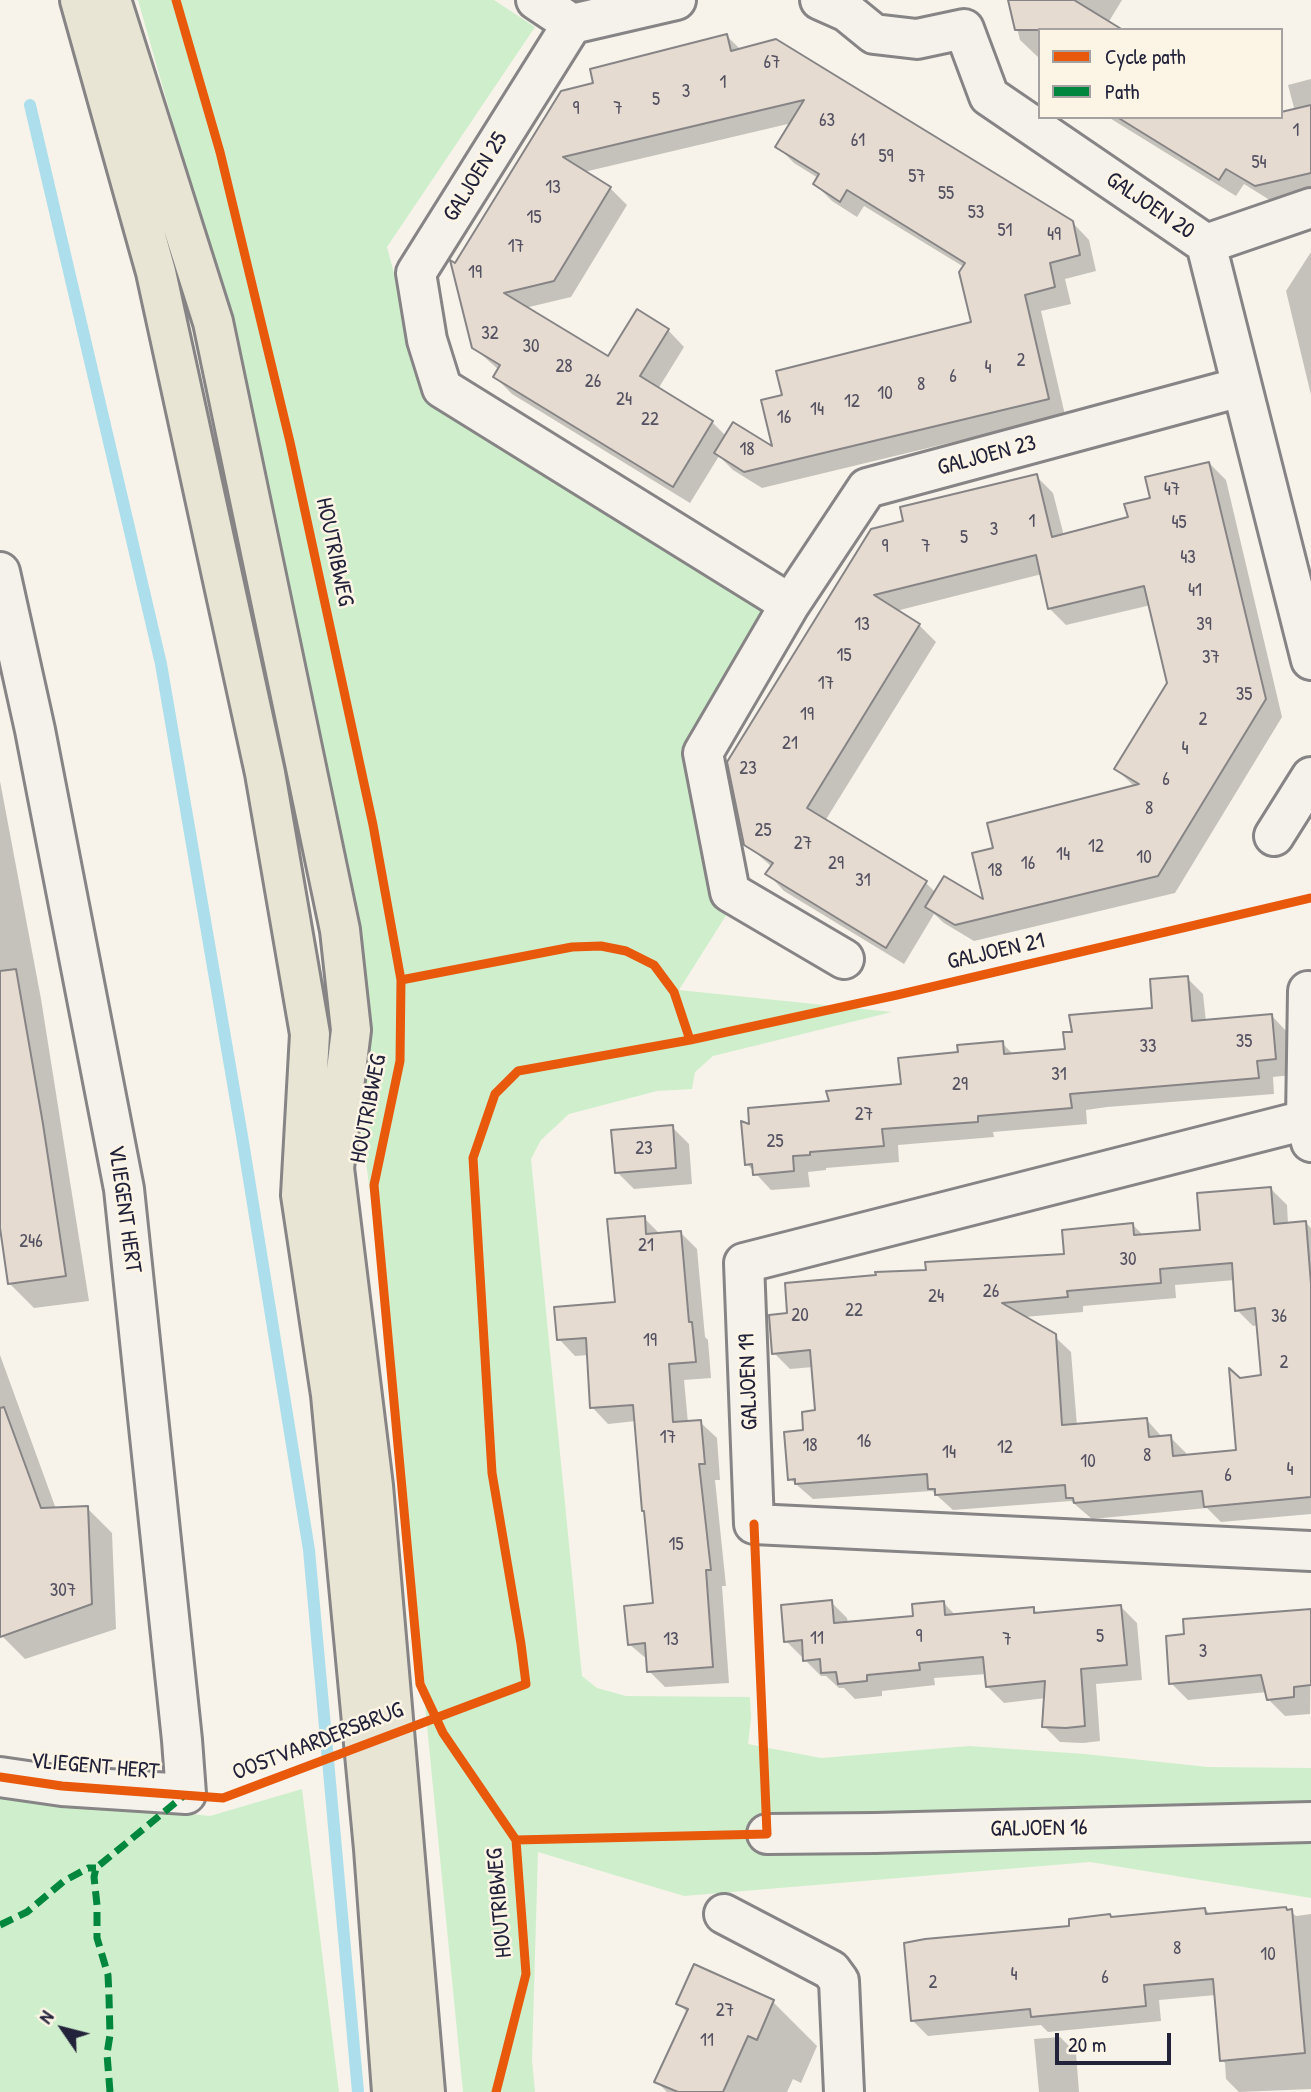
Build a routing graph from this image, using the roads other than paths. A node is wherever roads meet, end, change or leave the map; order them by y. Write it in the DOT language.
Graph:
graph roads {
  1 [pos="80,0"];
  2 [pos="111,0"];
  3 [pos="536,0"];
  4 [pos="676,0"];
  5 [pos="841,4"];
  6 [pos="965,15"];
  7 [pos="572,24"];
  8 [pos="1311,208"];
  9 [pos="1206,244"];
  10 [pos="1241,387"];
  11 [pos="0,572"];
  12 [pos="790,604"];
  13 [pos="1309,647"];
  14 [pos="1311,777"];
  15 [pos="1274,836"];
  16 [pos="844,959"];
  17 [pos="1308,991"];
  18 [pos="1309,1131"];
  19 [pos="1311,1551"];
  20 [pos="0,1777"];
  21 [pos="1311,1822"];
  22 [pos="767,1833"];
  23 [pos="724,1914"];
  24 [pos="393,2092"];
  25 [pos="425,2092"];
  26 [pos="844,2092"];
  1 -- 24 [label="main road"];
  2 -- 25 [label="main road, HOUTRIBWEG"];
  3 -- 7 [label="street"];
  4 -- 7 [label="street"];
  5 -- 6 [label="street, GALJOEN 20"];
  6 -- 9 [label="street, GALJOEN 20"];
  7 -- 12 [label="street, GALJOEN 25"];
  8 -- 9 [label="street"];
  9 -- 10 [label="street, GALJOEN 20"];
  10 -- 12 [label="street, GALJOEN 23"];
  10 -- 13 [label="street, GALJOEN 20"];
  11 -- 20 [label="street, VLIEGENT HERT"];
  12 -- 16 [label="street, GALJOEN 23"];
  14 -- 15 [label="street"];
  17 -- 18 [label="street, GALJOEN 19"];
  18 -- 19 [label="street, GALJOEN 19"];
  21 -- 22 [label="street, GALJOEN 16"];
  23 -- 26 [label="street"];
}
